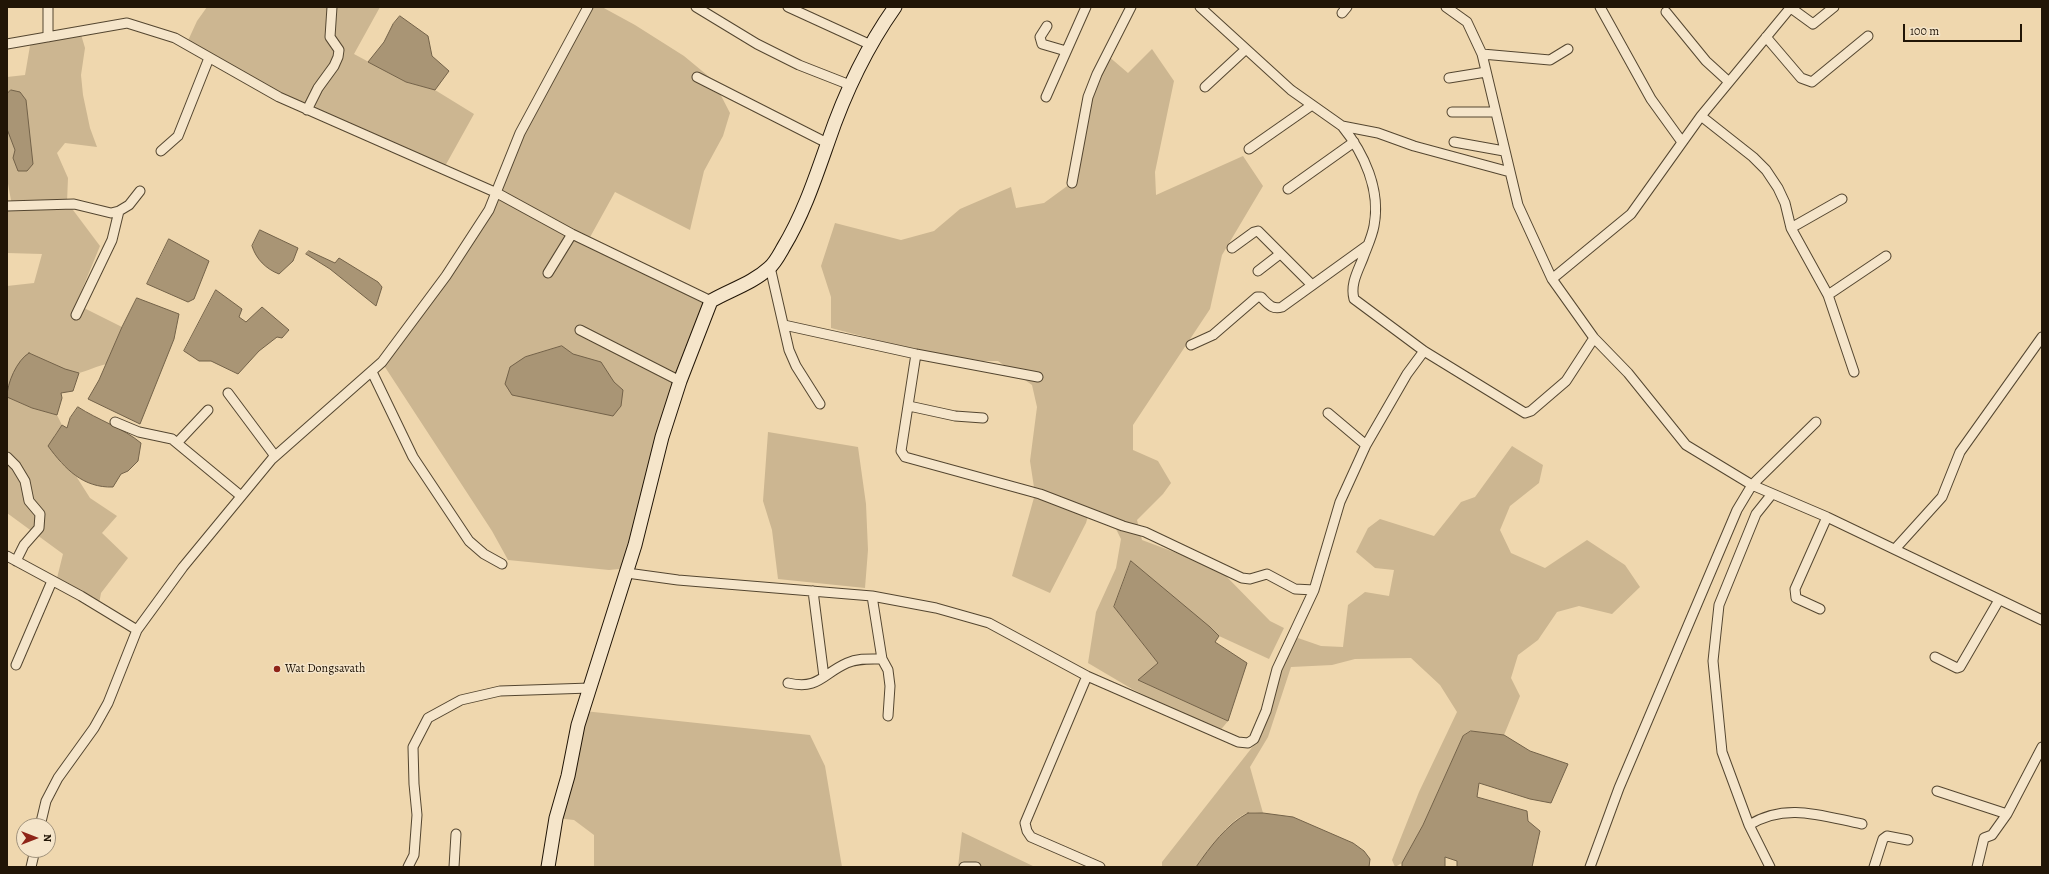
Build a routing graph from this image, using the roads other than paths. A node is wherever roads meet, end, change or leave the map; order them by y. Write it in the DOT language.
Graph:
graph roads {
  1 [pos="48,7"];
  2 [pos="332,7"];
  3 [pos="588,7"];
  4 [pos="696,7"];
  5 [pos="788,7"];
  6 [pos="895,7"];
  7 [pos="1086,7"];
  8 [pos="1131,7"];
  9 [pos="1200,7"];
  10 [pos="1446,7"];
  11 [pos="1600,7"];
  12 [pos="1791,7"];
  13 [pos="1834,7"];
  14 [pos="1666,12"];
  15 [pos="1047,26"];
  16 [pos="1868,36"];
  17 [pos="48,37"];
  18 [pos="1766,38"];
  19 [pos="7,44"];
  20 [pos="871,45"];
  21 [pos="1568,49"];
  22 [pos="1245,50"];
  23 [pos="1066,51"];
  24 [pos="1482,54"];
  25 [pos="209,58"];
  26 [pos="1486,72"];
  27 [pos="697,77"];
  28 [pos="1449,78"];
  29 [pos="1729,82"];
  30 [pos="850,85"];
  31 [pos="1205,87"];
  32 [pos="1046,97"];
  33 [pos="1312,105"];
  34 [pos="307,110"];
  35 [pos="1452,112"];
  36 [pos="1495,112"];
  37 [pos="1701,116"];
  38 [pos="1342,126"];
  39 [pos="1354,142"];
  40 [pos="1454,142"];
  41 [pos="1682,142"];
  42 [pos="827,143"];
  43 [pos="1250,149"];
  44 [pos="161,151"];
  45 [pos="1504,151"];
  46 [pos="1510,172"];
  47 [pos="1072,183"];
  48 [pos="1288,190"];
  49 [pos="140,191"];
  50 [pos="497,193"];
  51 [pos="1842,199"];
  52 [pos="7,206"];
  53 [pos="119,211"];
  54 [pos="1791,228"];
  55 [pos="572,234"];
  56 [pos="1368,245"];
  57 [pos="1232,248"];
  58 [pos="1280,254"];
  59 [pos="1886,256"];
  60 [pos="770,267"];
  61 [pos="1258,271"];
  62 [pos="548,273"];
  63 [pos="1552,279"];
  64 [pos="1312,285"];
  65 [pos="1828,295"];
  66 [pos="711,301"];
  67 [pos="76,315"];
  68 [pos="784,325"];
  69 [pos="580,330"];
  70 [pos="2042,337"];
  71 [pos="1594,338"];
  72 [pos="1191,345"];
  73 [pos="1424,351"];
  74 [pos="916,354"];
  75 [pos="372,372"];
  76 [pos="1854,372"];
  77 [pos="1038,377"];
  78 [pos="680,381"];
  79 [pos="228,393"];
  80 [pos="820,404"];
  81 [pos="909,406"];
  82 [pos="208,410"];
  83 [pos="1328,413"];
  84 [pos="983,418"];
  85 [pos="115,422"];
  86 [pos="1816,422"];
  87 [pos="177,443"];
  88 [pos="1366,445"];
  89 [pos="275,456"];
  90 [pos="7,457"];
  91 [pos="1752,485"];
  92 [pos="1772,494"];
  93 [pos="241,496"];
  94 [pos="1827,518"];
  95 [pos="1895,549"];
  96 [pos="7,556"];
  97 [pos="16,561"];
  98 [pos="502,564"];
  99 [pos="627,573"];
  100 [pos="52,581"];
  101 [pos="813,590"];
  102 [pos="1314,590"];
  103 [pos="872,596"];
  104 [pos="1999,600"];
  105 [pos="1820,609"];
  106 [pos="2042,620"];
  107 [pos="137,630"];
  108 [pos="1935,657"];
  109 [pos="882,659"];
  110 [pos="16,665"];
  111 [pos="1087,676"];
  112 [pos="824,677"];
  113 [pos="788,683"];
  114 [pos="590,688"];
  115 [pos="888,716"];
  116 [pos="2042,747"];
  117 [pos="1937,791"];
  118 [pos="2007,814"];
  119 [pos="42,818"];
  120 [pos="1862,824"];
  121 [pos="1749,825"];
  122 [pos="456,834"];
  123 [pos="1908,840"];
  124 [pos="408,867"];
  125 [pos="454,867"];
  126 [pos="548,867"];
  127 [pos="964,867"];
  128 [pos="976,867"];
  129 [pos="1100,867"];
  130 [pos="1590,867"];
  131 [pos="1770,867"];
  132 [pos="1874,867"];
  133 [pos="1977,867"];
  1 -- 17 [label="street"];
  2 -- 34 [label="street"];
  3 -- 50 [label="street"];
  4 -- 30 [label="street"];
  5 -- 20 [label="street"];
  6 -- 20 [label="street"];
  7 -- 23 [label="street"];
  8 -- 47 [label="street"];
  9 -- 22 [label="street"];
  10 -- 24 [label="street"];
  11 -- 41 [label="street"];
  12 -- 13 [label="street"];
  12 -- 18 [label="street"];
  14 -- 29 [label="street"];
  15 -- 23 [label="street"];
  16 -- 18 [label="street"];
  17 -- 19 [label="street"];
  17 -- 25 [label="street"];
  18 -- 29 [label="street"];
  20 -- 30 [label="street"];
  21 -- 24 [label="street"];
  22 -- 31 [label="street"];
  22 -- 33 [label="street"];
  23 -- 32 [label="street"];
  24 -- 26 [label="street"];
  25 -- 34 [label="street"];
  25 -- 44 [label="street"];
  26 -- 28 [label="street"];
  26 -- 36 [label="street"];
  27 -- 42 [label="street"];
  29 -- 37 [label="street"];
  30 -- 42 [label="street"];
  33 -- 38 [label="street"];
  33 -- 43 [label="street"];
  34 -- 50 [label="street"];
  35 -- 36 [label="street"];
  36 -- 45 [label="street"];
  37 -- 41 [label="street"];
  37 -- 54 [label="street"];
  38 -- 39 [label="street"];
  38 -- 46 [label="street"];
  39 -- 48 [label="street"];
  39 -- 56 [label="street"];
  40 -- 45 [label="street"];
  41 -- 63 [label="street"];
  42 -- 60 [label="street"];
  45 -- 46 [label="street"];
  46 -- 63 [label="street"];
  49 -- 53 [label="street"];
  50 -- 55 [label="street"];
  50 -- 75 [label="street"];
  51 -- 54 [label="street"];
  52 -- 53 [label="street"];
  53 -- 67 [label="street"];
  54 -- 65 [label="street"];
  55 -- 62 [label="street"];
  55 -- 66 [label="street"];
  56 -- 64 [label="street"];
  56 -- 73 [label="street"];
  57 -- 58 [label="street"];
  58 -- 61 [label="street"];
  58 -- 64 [label="street"];
  59 -- 65 [label="street"];
  60 -- 66 [label="street"];
  60 -- 68 [label="street"];
  63 -- 71 [label="street"];
  64 -- 72 [label="street"];
  65 -- 76 [label="street"];
  66 -- 78 [label="street"];
  68 -- 74 [label="street"];
  68 -- 80 [label="street"];
  69 -- 78 [label="street"];
  70 -- 95 [label="street"];
  71 -- 73 [label="street"];
  71 -- 91 [label="street"];
  73 -- 88 [label="street"];
  74 -- 77 [label="street"];
  74 -- 81 [label="street"];
  75 -- 89 [label="street"];
  75 -- 98 [label="street"];
  78 -- 99 [label="street"];
  79 -- 89 [label="street"];
  81 -- 84 [label="street"];
  81 -- 102 [label="street"];
  82 -- 87 [label="street"];
  83 -- 88 [label="street"];
  85 -- 87 [label="street"];
  86 -- 91 [label="street"];
  87 -- 93 [label="street"];
  88 -- 102 [label="street"];
  89 -- 93 [label="street"];
  90 -- 97 [label="street"];
  91 -- 92 [label="street"];
  91 -- 130 [label="street"];
  92 -- 94 [label="street"];
  92 -- 121 [label="street"];
  93 -- 107 [label="street"];
  94 -- 95 [label="street"];
  94 -- 105 [label="street"];
  95 -- 104 [label="street"];
  96 -- 97 [label="street"];
  97 -- 100 [label="street"];
  99 -- 101 [label="street"];
  99 -- 114 [label="street"];
  100 -- 107 [label="street"];
  100 -- 110 [label="street"];
  101 -- 103 [label="street"];
  101 -- 112 [label="street"];
  102 -- 111 [label="street"];
  103 -- 109 [label="street"];
  103 -- 111 [label="street"];
  104 -- 106 [label="street"];
  104 -- 108 [label="street"];
  107 -- 119 [label="street"];
  109 -- 112 [label="street"];
  109 -- 115 [label="street"];
  111 -- 129 [label="street"];
  112 -- 113 [label="street"];
  114 -- 124 [label="street"];
  114 -- 126 [label="street"];
  116 -- 118 [label="street"];
  117 -- 118 [label="street"];
  118 -- 133 [label="street"];
  120 -- 121 [label="street"];
  121 -- 131 [label="street"];
  122 -- 125 [label="street"];
  123 -- 132 [label="street"];
  127 -- 128 [label="street"];
}
